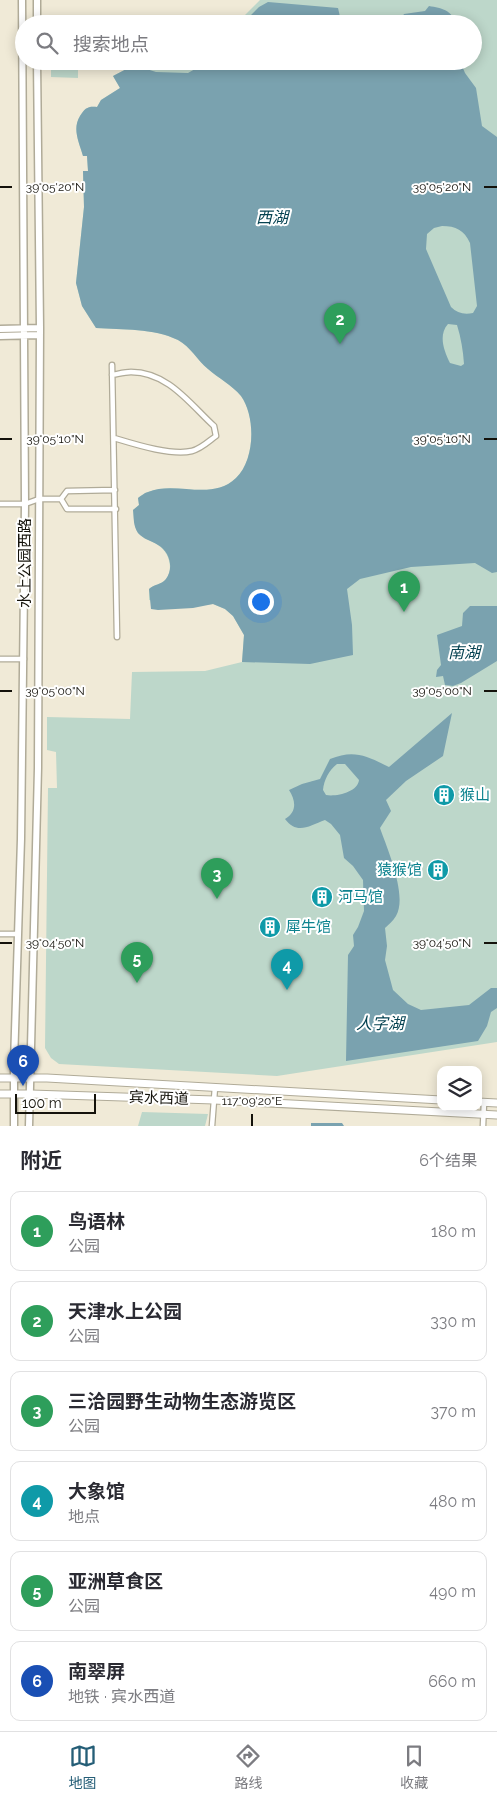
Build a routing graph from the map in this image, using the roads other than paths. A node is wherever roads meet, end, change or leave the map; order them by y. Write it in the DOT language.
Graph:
graph roads {
  1 [pos="22,0"];
  2 [pos="37,0"];
  3 [pos="22,15"];
  4 [pos="37,15"];
  5 [pos="22,70"];
  6 [pos="37,70"];
  7 [pos="0,328"];
  8 [pos="24,332"];
  9 [pos="40,332"];
  10 [pos="0,336"];
  11 [pos="112,365"];
  12 [pos="112,375"];
  13 [pos="114,438"];
  14 [pos="115,490"];
  15 [pos="39,499"];
  16 [pos="61,499"];
  17 [pos="0,504"];
  18 [pos="25,504"];
  19 [pos="116,509"];
  20 [pos="117,638"];
  21 [pos="0,659"];
  22 [pos="24,659"];
  23 [pos="0,934"];
  24 [pos="18,934"];
  25 [pos="0,1078"];
  26 [pos="14,1078"];
  27 [pos="31,1078"];
  28 [pos="215,1087"];
  29 [pos="0,1094"];
  30 [pos="14,1094"];
  31 [pos="31,1094"];
  32 [pos="214,1100"];
  33 [pos="437,1100"];
  34 [pos="482,1102"];
  35 [pos="497,1103"];
  36 [pos="482,1106"];
  37 [pos="484,1114"];
  38 [pos="497,1115"];
  39 [pos="14,1126"];
  40 [pos="29,1126"];
  41 [pos="212,1126"];
  42 [pos="483,1126"];
  1 -- 3 [label="main road, 水上公园西路"];
  2 -- 4 [label="main road"];
  5 -- 8 [label="main road, 水上公园西路"];
  6 -- 9 [label="main road, 水上公园西路"];
  7 -- 8 [label="main road"];
  8 -- 9 [label="main road"];
  8 -- 10 [label="main road"];
  8 -- 18 [label="main road, 水上公园西路"];
  9 -- 15 [label="main road, 水上公园西路"];
  11 -- 12 [label="street"];
  12 -- 13 [label="street"];
  12 -- 13 [label="street"];
  13 -- 14 [label="street"];
  14 -- 16 [label="street"];
  14 -- 19 [label="street"];
  15 -- 16 [label="street"];
  15 -- 18 [label="street"];
  15 -- 27 [label="main road, 水上公园西路"];
  16 -- 19 [label="street"];
  17 -- 18 [label="street"];
  18 -- 22 [label="main road, 水上公园西路"];
  19 -- 20 [label="street"];
  21 -- 22 [label="street"];
  22 -- 24 [label="main road, 水上公园西路"];
  23 -- 24 [label="street"];
  24 -- 26 [label="main road, 水上公园西路"];
  25 -- 26 [label="main road, 宾水西道"];
  26 -- 27 [label="main road, 宾水西道"];
  26 -- 30 [label="main road, 水上公园西路"];
  27 -- 28 [label="main road, 宾水西道"];
  27 -- 31 [label="main road, 水上公园西路"];
  28 -- 32 [label="street"];
  28 -- 33 [label="main road, 宾水西道"];
  29 -- 30 [label="main road, 宾水西道"];
  30 -- 31 [label="main road, 宾水西道"];
  30 -- 39 [label="main road, 水上公园西路"];
  31 -- 32 [label="main road, 宾水西道"];
  31 -- 40 [label="main road, 水上公园西路"];
  32 -- 37 [label="main road, 宾水西道"];
  32 -- 41 [label="street"];
  34 -- 35 [label="main road"];
  36 -- 37 [label="street"];
  37 -- 38 [label="main road, 宾水西道"];
  37 -- 42 [label="street"];
}
